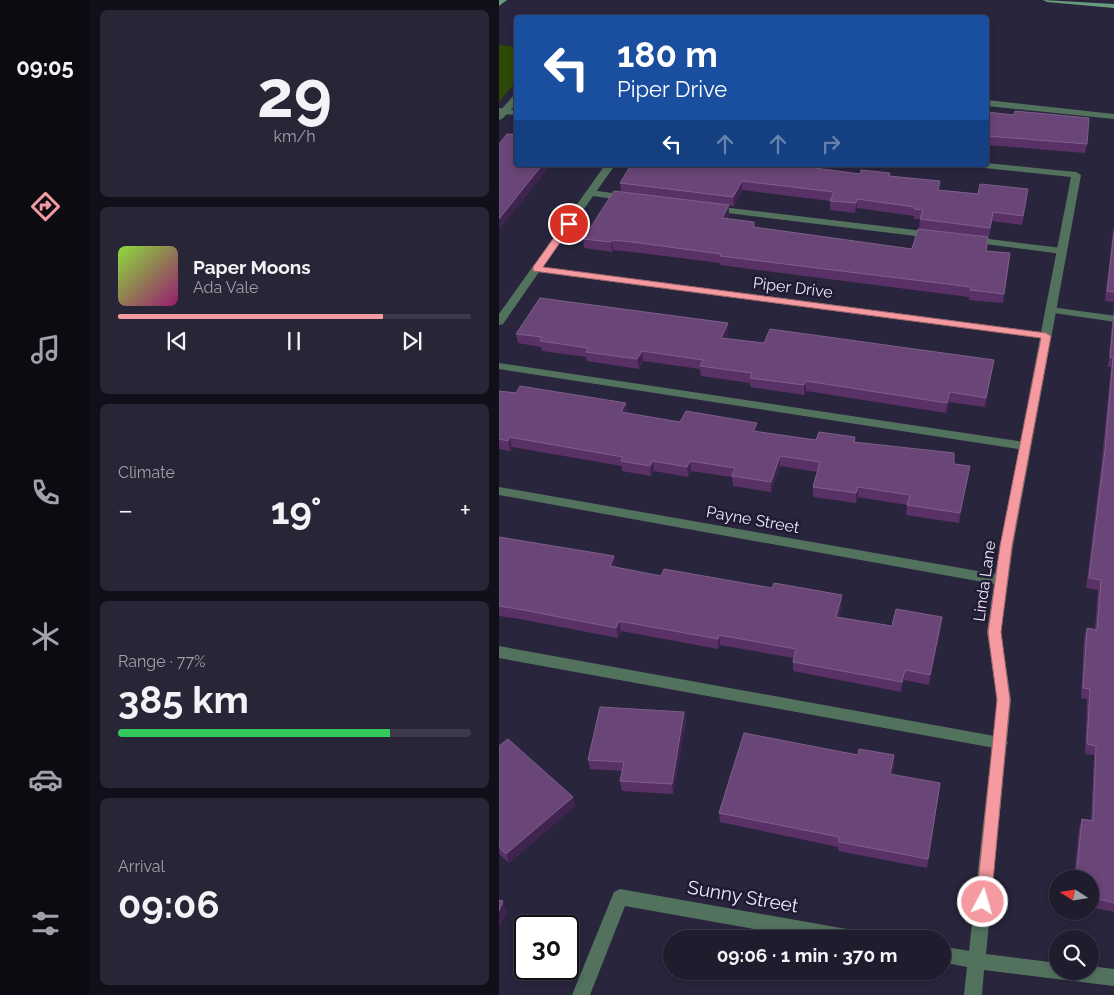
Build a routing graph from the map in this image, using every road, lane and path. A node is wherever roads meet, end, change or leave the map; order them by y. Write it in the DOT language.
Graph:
graph roads {
  1 [pos="503,0"];
  2 [pos="1047,0"];
  3 [pos="499,4"];
  4 [pos="1114,6"];
  5 [pos="514,100"];
  6 [pos="989,103"];
  7 [pos="501,113"];
  8 [pos="514,113"];
  9 [pos="1114,117"];
  10 [pos="989,166"];
  11 [pos="609,167"];
  12 [pos="590,193"];
  13 [pos="639,199"];
  14 [pos="708,208"];
  15 [pos="944,237"];
  16 [pos="963,239"];
  17 [pos="1062,251"];
  18 [pos="537,269"];
  19 [pos="1051,310"];
  20 [pos="1114,319"];
  21 [pos="499,322"];
  22 [pos="1046,336"];
  23 [pos="499,366"];
  24 [pos="1025,446"];
  25 [pos="499,491"];
  26 [pos="1001,580"];
  27 [pos="499,652"];
  28 [pos="1000,743"];
  29 [pos="807,930"];
  30 [pos="951,956"];
  31 [pos="977,961"];
  32 [pos="1049,970"];
  33 [pos="1099,976"];
  34 [pos="1114,978"];
  35 [pos="581,995"];
  36 [pos="973,995"];
  1 -- 3 [label="main road"];
  2 -- 4 [label="main road"];
  5 -- 7 [label="street"];
  6 -- 9 [label="street"];
  7 -- 8 [label="street"];
  10 -- 17 [label="street, Linda Lane"];
  11 -- 12 [label="street"];
  12 -- 13 [label="street"];
  12 -- 18 [label="street"];
  14 -- 15 [label="street"];
  16 -- 17 [label="street"];
  17 -- 19 [label="street, Linda Lane"];
  18 -- 21 [label="street"];
  18 -- 22 [label="street, Piper Drive"];
  19 -- 20 [label="street"];
  19 -- 22 [label="street, Linda Lane"];
  22 -- 24 [label="street, Linda Lane"];
  23 -- 24 [label="street"];
  24 -- 26 [label="street, Linda Lane"];
  25 -- 26 [label="street, Payne Street"];
  26 -- 28 [label="street, Linda Lane"];
  27 -- 28 [label="street"];
  28 -- 31 [label="street, Linda Lane"];
  29 -- 35 [label="street, Sunny Street"];
  30 -- 31 [label="street"];
  31 -- 32 [label="street"];
  31 -- 36 [label="street, Linda Lane"];
  33 -- 34 [label="street"];
}
